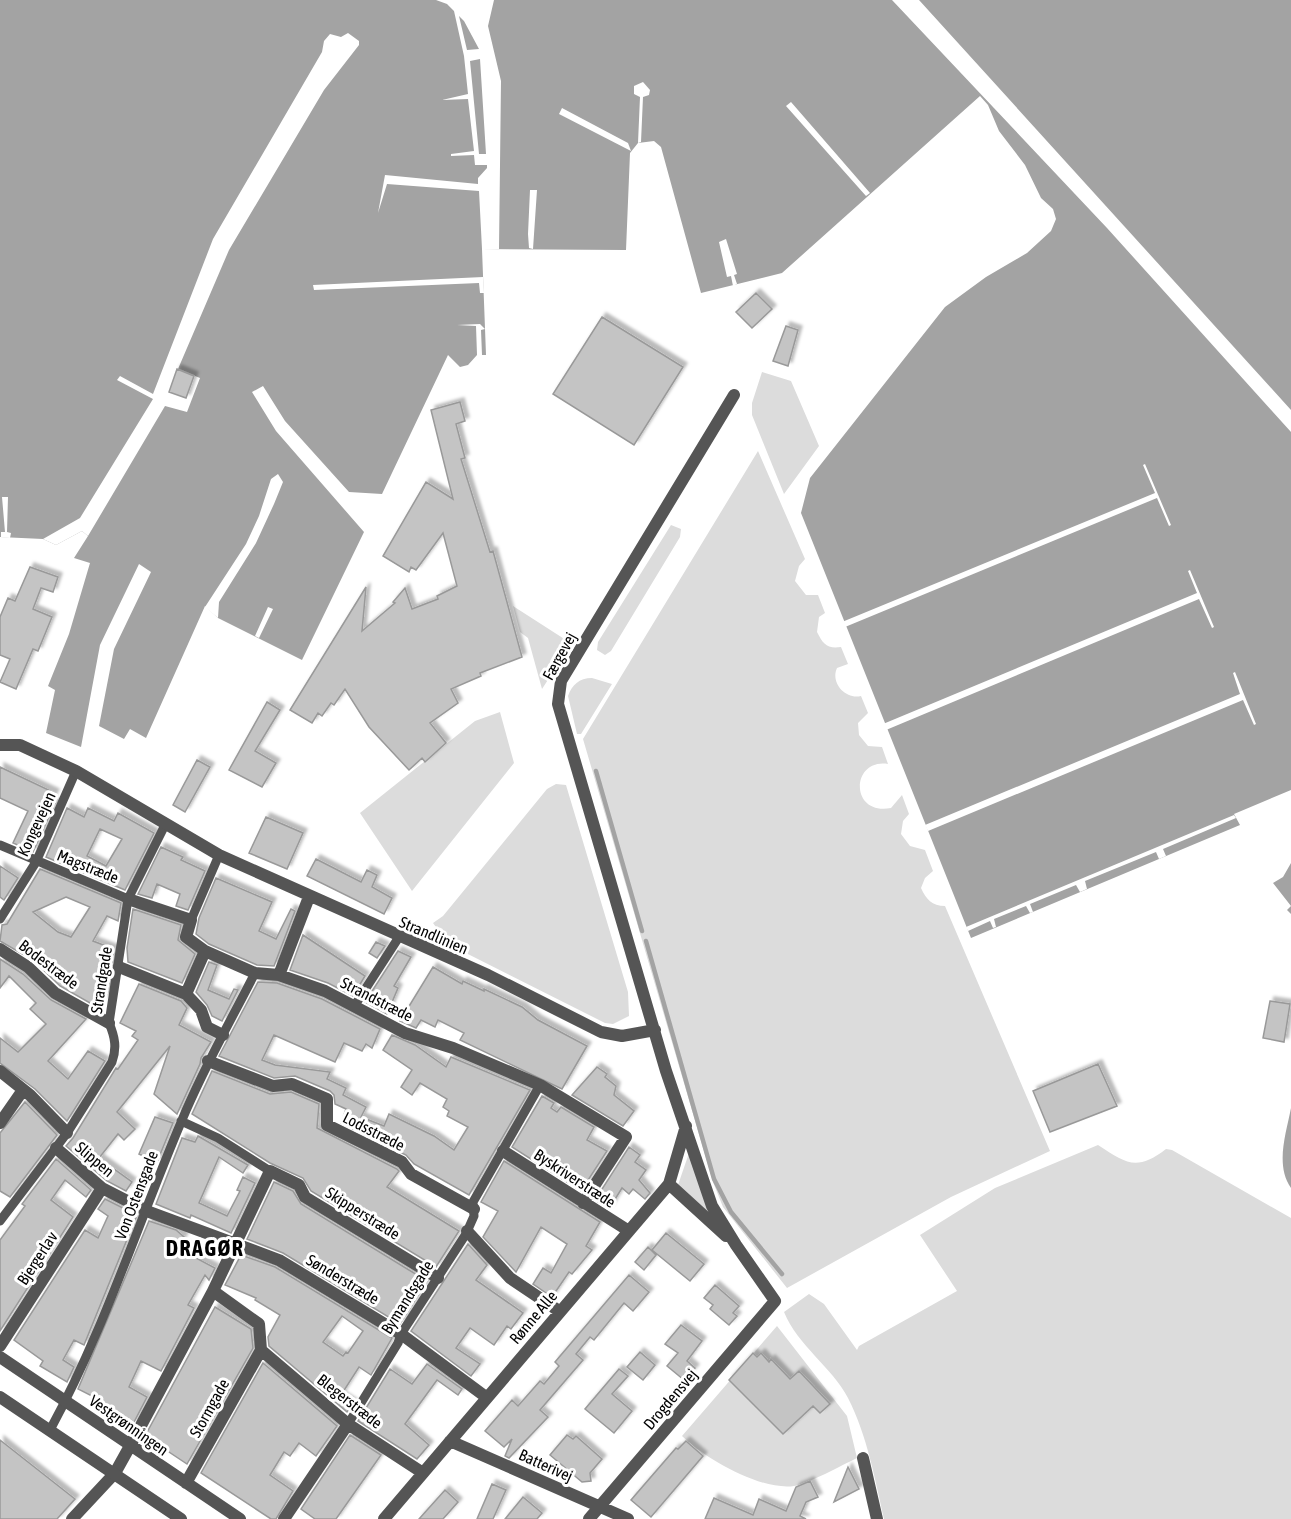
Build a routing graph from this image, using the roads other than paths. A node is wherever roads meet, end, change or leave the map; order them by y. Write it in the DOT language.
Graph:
graph roads {
  1 [pos="734,395"];
  2 [pos="0,745"];
  3 [pos="76,771"];
  4 [pos="165,823"];
  5 [pos="0,845"];
  6 [pos="219,855"];
  7 [pos="36,862"];
  8 [pos="309,897"];
  9 [pos="128,898"];
  10 [pos="0,919"];
  11 [pos="191,920"];
  12 [pos="399,938"];
  13 [pos="0,949"];
  14 [pos="205,951"];
  15 [pos="120,967"];
  16 [pos="255,973"];
  17 [pos="279,975"];
  18 [pos="186,994"];
  19 [pos="355,1005"];
  20 [pos="109,1023"];
  21 [pos="655,1030"];
  22 [pos="223,1035"];
  23 [pos="208,1061"];
  24 [pos="0,1071"];
  25 [pos="540,1085"];
  26 [pos="23,1090"];
  27 [pos="181,1121"];
  28 [pos="0,1123"];
  29 [pos="686,1125"];
  30 [pos="67,1133"];
  31 [pos="56,1148"];
  32 [pos="503,1151"];
  33 [pos="270,1171"];
  34 [pos="669,1184"];
  35 [pos="102,1188"];
  36 [pos="583,1203"];
  37 [pos="474,1209"];
  38 [pos="147,1211"];
  39 [pos="0,1221"];
  40 [pos="467,1231"];
  41 [pos="628,1231"];
  42 [pos="234,1243"];
  43 [pos="736,1245"];
  44 [pos="438,1278"];
  45 [pos="213,1291"];
  46 [pos="559,1311"];
  47 [pos="401,1334"];
  48 [pos="0,1346"];
  49 [pos="261,1350"];
  50 [pos="0,1357"];
  51 [pos="0,1396"];
  52 [pos="486,1397"];
  53 [pos="66,1401"];
  54 [pos="348,1424"];
  55 [pos="50,1430"];
  56 [pos="450,1441"];
  57 [pos="130,1446"];
  58 [pos="863,1458"];
  59 [pos="115,1473"];
  60 [pos="423,1473"];
  61 [pos="186,1483"];
  62 [pos="599,1507"];
  63 [pos="72,1519"];
  64 [pos="181,1519"];
  65 [pos="240,1519"];
  66 [pos="284,1519"];
  67 [pos="384,1519"];
  68 [pos="589,1519"];
  69 [pos="628,1519"];
  70 [pos="877,1519"];
  1 -- 21 [label="street, Færgevej"];
  2 -- 3 [label="street, Strandlinien"];
  3 -- 4 [label="street, Strandlinien"];
  3 -- 7 [label="street, Kongevejen"];
  4 -- 6 [label="street, Strandlinien"];
  4 -- 9 [label="street, Strandgade"];
  5 -- 7 [label="street, Magstræde"];
  6 -- 8 [label="street, Strandlinien"];
  6 -- 11 [label="street"];
  7 -- 9 [label="street, Magstræde"];
  7 -- 10 [label="street, Kongevejen"];
  8 -- 12 [label="street, Strandlinien"];
  8 -- 17 [label="street"];
  9 -- 11 [label="street"];
  9 -- 15 [label="street, Strandgade"];
  11 -- 14 [label="street, Strandstræde"];
  12 -- 19 [label="street"];
  12 -- 21 [label="street, Strandlinien"];
  13 -- 20 [label="street, Bodestræde"];
  14 -- 16 [label="street, Strandstræde"];
  14 -- 18 [label="street"];
  15 -- 18 [label="street"];
  15 -- 20 [label="street, Strandgade"];
  16 -- 17 [label="street, Strandstræde"];
  16 -- 22 [label="street, Von Ostensgade"];
  17 -- 19 [label="street, Strandstræde"];
  18 -- 22 [label="street"];
  19 -- 25 [label="street, Strandstræde"];
  20 -- 30 [label="street, Strandgade"];
  21 -- 29 [label="street"];
  22 -- 23 [label="street, Von Ostensgade"];
  23 -- 27 [label="street, Von Ostensgade"];
  23 -- 37 [label="street, Lodsstræde"];
  24 -- 26 [label="street"];
  25 -- 32 [label="street, Bymandsgade"];
  25 -- 36 [label="street, Strandstræde"];
  26 -- 28 [label="street"];
  26 -- 30 [label="street"];
  27 -- 33 [label="street, Skipperstræde"];
  27 -- 38 [label="street, Von Ostensgade"];
  29 -- 34 [label="street, Rønne Alle"];
  29 -- 43 [label="street"];
  30 -- 31 [label="street, Strandgade"];
  31 -- 35 [label="street, Slippen"];
  31 -- 39 [label="street, Strandgade"];
  32 -- 36 [label="street, Byskriverstræde"];
  32 -- 37 [label="street, Bymandsgade"];
  33 -- 42 [label="street"];
  33 -- 44 [label="street, Skipperstræde"];
  34 -- 41 [label="street, Rønne Alle"];
  34 -- 43 [label="street"];
  35 -- 38 [label="street, Slippen"];
  35 -- 48 [label="street, Bjergerlav"];
  36 -- 41 [label="street, Byskriverstræde"];
  37 -- 40 [label="street, Bymandsgade"];
  38 -- 42 [label="street, Slippen"];
  38 -- 53 [label="street, Von Ostensgade"];
  40 -- 44 [label="street, Bymandsgade"];
  40 -- 46 [label="street"];
  41 -- 46 [label="street, Rønne Alle"];
  42 -- 45 [label="street"];
  42 -- 47 [label="street, Sønderstræde"];
  43 -- 62 [label="street, Drogdensvej"];
  44 -- 47 [label="street, Bymandsgade"];
  45 -- 49 [label="street"];
  45 -- 57 [label="street"];
  46 -- 52 [label="street, Rønne Alle"];
  47 -- 52 [label="street, Sønderstræde"];
  47 -- 54 [label="street, Bymandsgade"];
  49 -- 54 [label="street, Blegerstræde"];
  49 -- 61 [label="street, Stormgade"];
  50 -- 53 [label="street, Vestgrønningen"];
  51 -- 55 [label="street"];
  52 -- 56 [label="street, Rønne Alle"];
  53 -- 55 [label="street, Von Ostensgade"];
  53 -- 57 [label="street, Vestgrønningen"];
  54 -- 60 [label="street, Blegerstræde"];
  54 -- 66 [label="street, Bymandsgade"];
  55 -- 59 [label="street"];
  56 -- 60 [label="street, Rønne Alle"];
  56 -- 62 [label="street, Batterivej"];
  57 -- 59 [label="street"];
  57 -- 61 [label="street, Vestgrønningen"];
  58 -- 70 [label="street"];
  59 -- 63 [label="street"];
  59 -- 64 [label="street"];
  60 -- 67 [label="street, Rønne Alle"];
  61 -- 65 [label="street, Vestgrønningen"];
  62 -- 68 [label="street, Drogdensvej"];
  62 -- 69 [label="street, Batterivej"];
}
